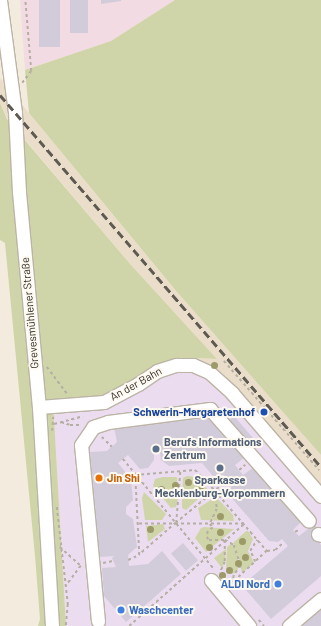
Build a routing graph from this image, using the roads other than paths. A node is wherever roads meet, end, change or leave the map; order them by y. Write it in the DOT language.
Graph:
graph roads {
  1 [pos="0,0"];
  2 [pos="39,407"];
  3 [pos="321,496"];
  4 [pos="309,521"];
  5 [pos="210,580"];
  6 [pos="321,599"];
  7 [pos="252,620"];
  8 [pos="98,621"];
  9 [pos="52,626"];
  10 [pos="290,626"];
  1 -- 2 [label="street, Grevesmühlener Straße"];
  2 -- 3 [label="street, An der Bahn"];
  2 -- 9 [label="street, Grevesmühlener Straße"];
  4 -- 8 [label="street"];
  5 -- 7 [label="street"];
  6 -- 10 [label="street"];
}
